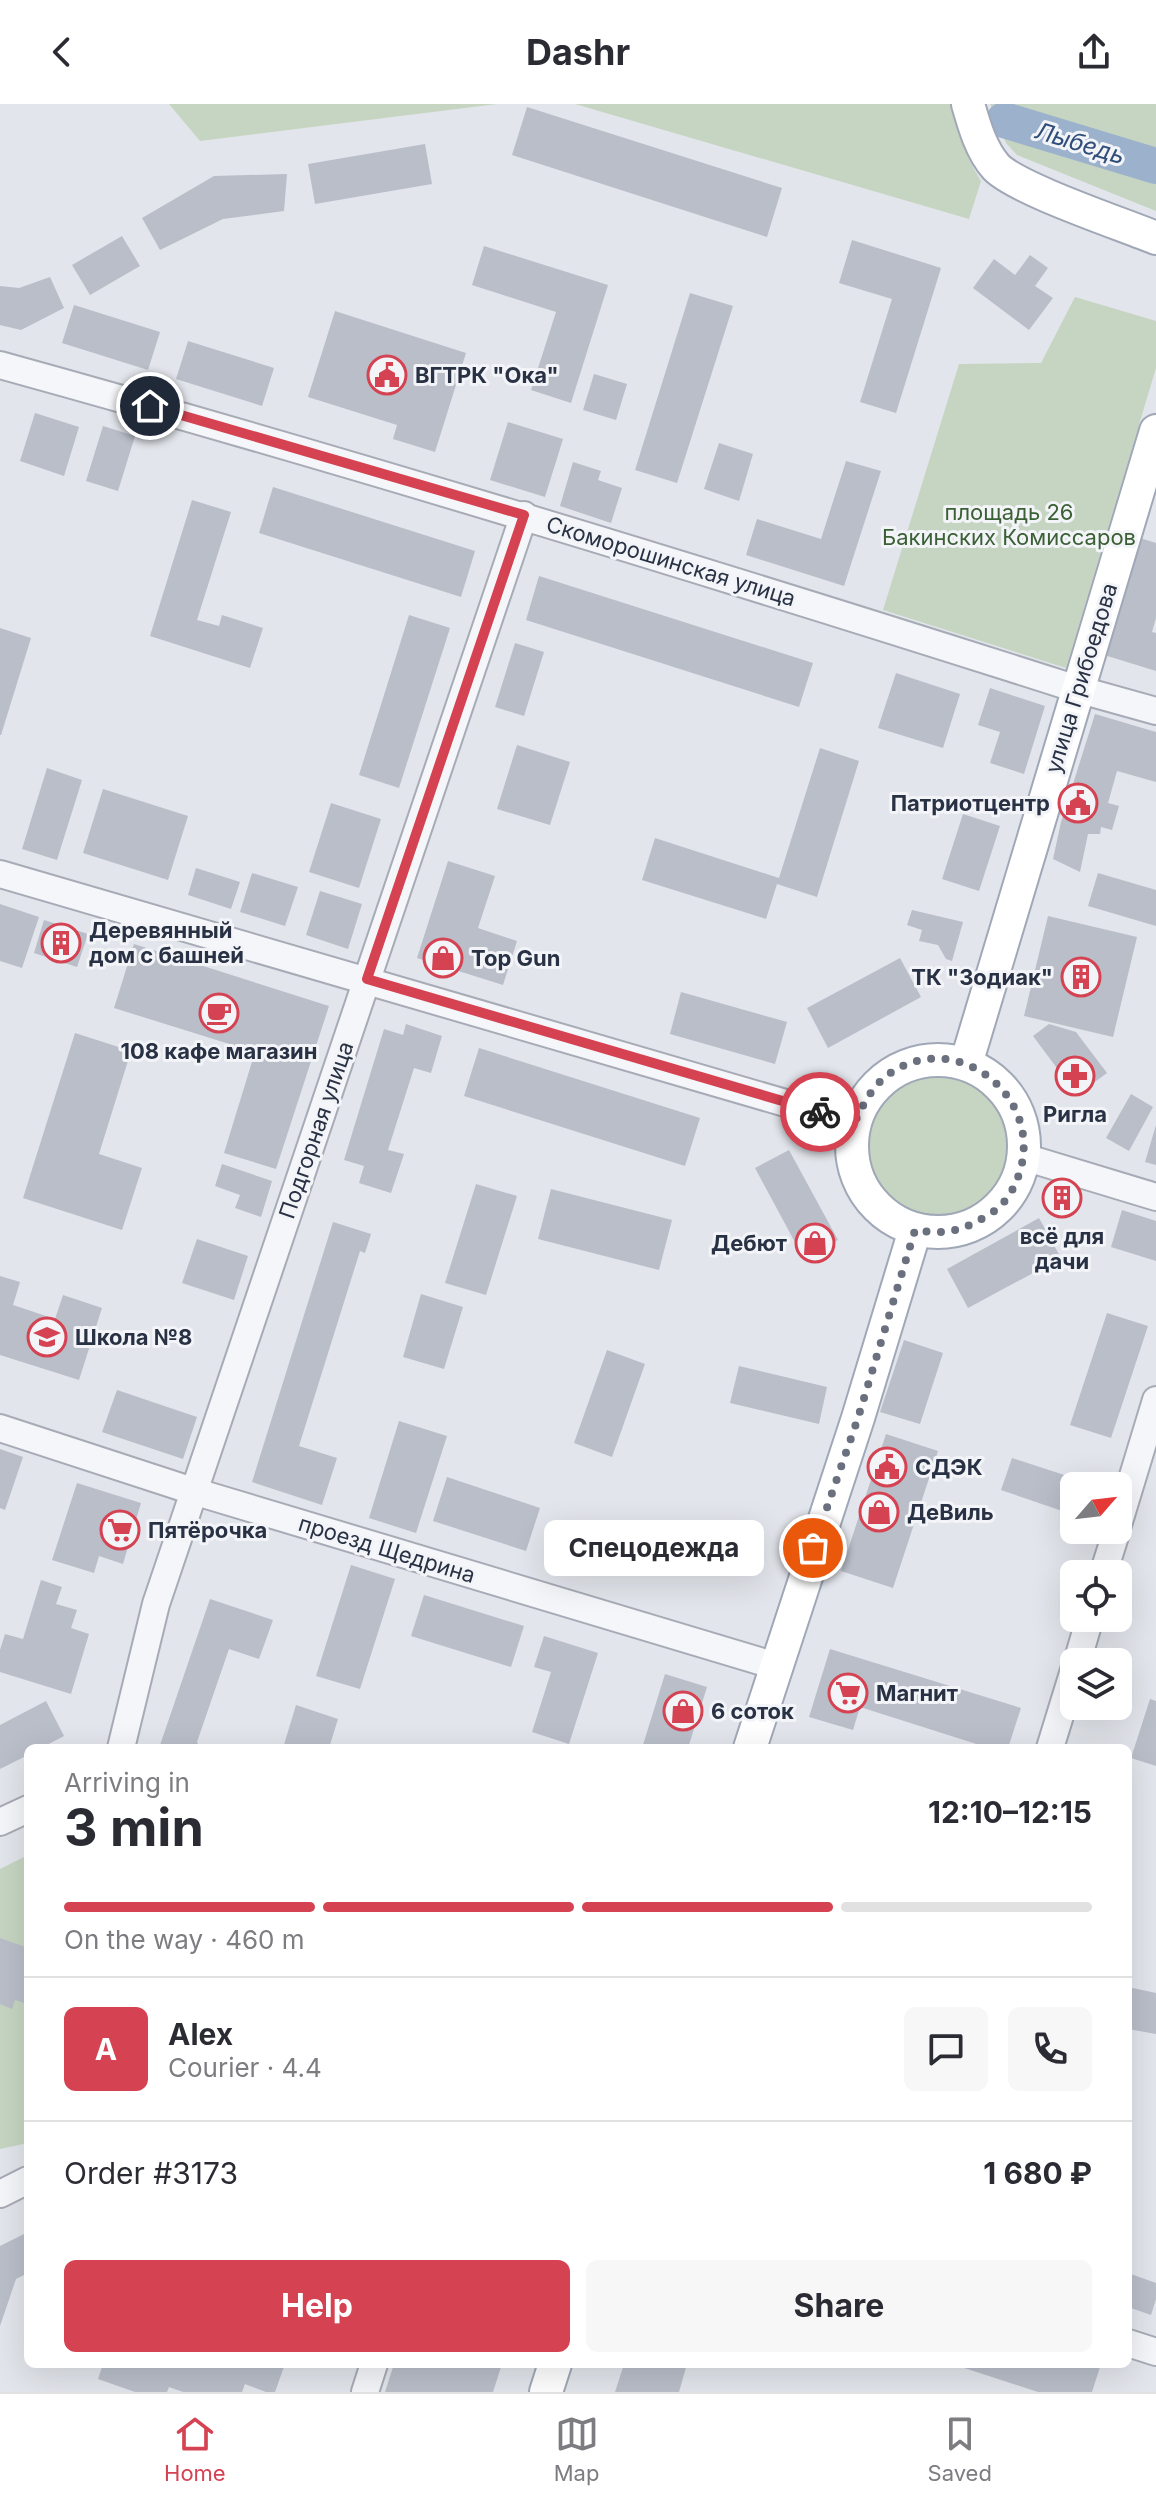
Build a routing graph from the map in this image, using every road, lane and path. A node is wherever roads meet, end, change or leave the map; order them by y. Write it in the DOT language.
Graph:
graph roads {
  1 [pos="968,104"];
  2 [pos="1156,238"];
  3 [pos="0,365"];
  4 [pos="1156,431"];
  5 [pos="524,515"];
  6 [pos="1077,689"];
  7 [pos="1156,711"];
  8 [pos="0,874"];
  9 [pos="367,979"];
  10 [pos="966,1064"];
  11 [pos="854,1123"];
  12 [pos="1024,1157"];
  13 [pos="1156,1197"];
  14 [pos="915,1230"];
  15 [pos="1156,1400"];
  16 [pos="0,1428"];
  17 [pos="1132,1479"];
  18 [pos="193,1491"];
  19 [pos="776,1666"];
  20 [pos="1060,1716"];
  21 [pos="122,1744"];
  22 [pos="751,1744"];
  23 [pos="1051,1744"];
  24 [pos="24,1811"];
  25 [pos="0,1822"];
  26 [pos="24,2182"];
  27 [pos="0,2194"];
  28 [pos="1132,2344"];
  29 [pos="1156,2352"];
  30 [pos="373,2368"];
  31 [pos="554,2368"];
  32 [pos="365,2392"];
  33 [pos="546,2392"];
  1 -- 2 [label="main road"];
  3 -- 5 [label="street, Скоморошинская улица"];
  4 -- 6 [label="main road, улица Грибоедова"];
  5 -- 6 [label="street, Скоморошинская улица"];
  5 -- 9 [label="street, Подгорная улица"];
  6 -- 7 [label="street, Скоморошинская улица"];
  6 -- 10 [label="main road, улица Грибоедова"];
  8 -- 9 [label="street"];
  9 -- 11 [label="street"];
  9 -- 18 [label="street, Подгорная улица"];
  10 -- 11 [label="main road"];
  10 -- 12 [label="main road"];
  11 -- 14 [label="main road"];
  12 -- 13 [label="street"];
  12 -- 14 [label="main road"];
  14 -- 19 [label="main road"];
  15 -- 17 [label="street"];
  16 -- 18 [label="street, проезд Щедрина"];
  18 -- 19 [label="street, проезд Щедрина"];
  18 -- 21 [label="street, Подгорная улица"];
  19 -- 22 [label="main road"];
  20 -- 23 [label="street"];
  24 -- 25 [label="street"];
  26 -- 27 [label="street"];
  28 -- 29 [label="street"];
  30 -- 32 [label="street"];
  31 -- 33 [label="main road"];
}
